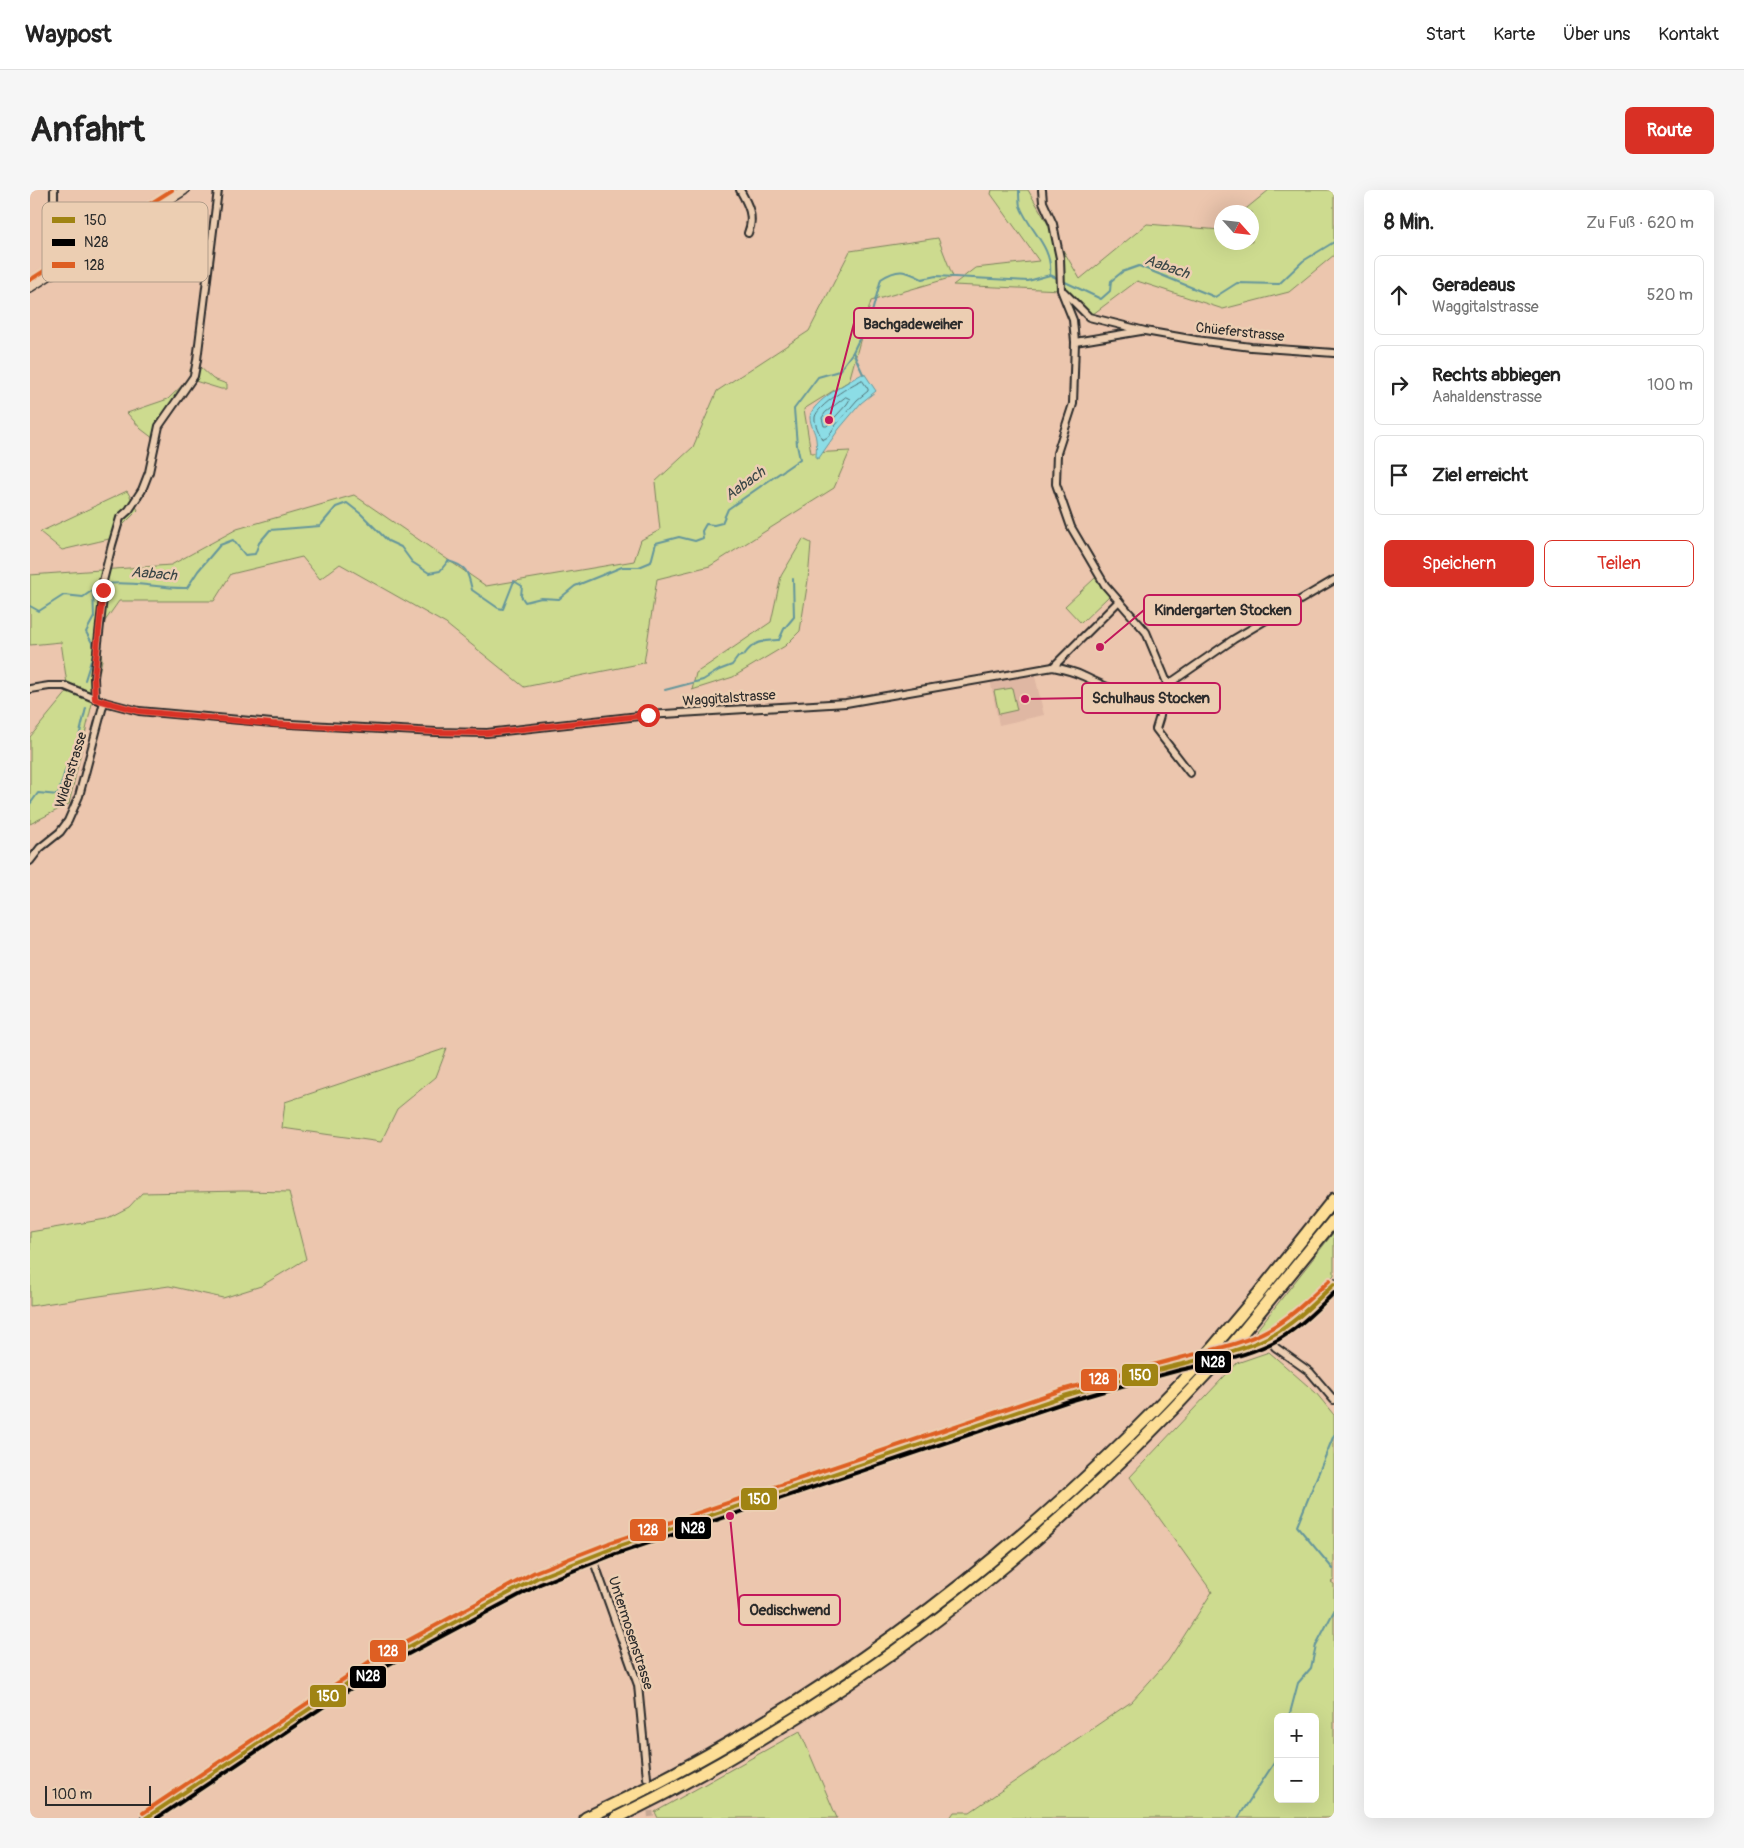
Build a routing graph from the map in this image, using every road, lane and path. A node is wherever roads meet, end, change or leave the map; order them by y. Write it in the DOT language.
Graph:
graph roads {
  1 [pos="184,190"];
  2 [pos="218,190"];
  3 [pos="740,190"];
  4 [pos="1042,190"];
  5 [pos="165,202"];
  6 [pos="748,233"];
  7 [pos="208,275"];
  8 [pos="42,279"];
  9 [pos="207,282"];
  10 [pos="30,287"];
  11 [pos="1061,287"];
  12 [pos="1145,330"];
  13 [pos="1075,342"];
  14 [pos="1334,353"];
  15 [pos="1334,580"];
  16 [pos="1119,601"];
  17 [pos="1053,667"];
  18 [pos="1168,686"];
  19 [pos="30,689"];
  20 [pos="1160,690"];
  21 [pos="95,699"];
  22 [pos="104,702"];
  23 [pos="1190,772"];
  24 [pos="30,861"];
  25 [pos="1334,1199"];
  26 [pos="1334,1220"];
  27 [pos="1334,1284"];
  28 [pos="1269,1337"];
  29 [pos="1334,1400"];
  30 [pos="592,1556"];
  31 [pos="647,1778"];
  32 [pos="146,1818"];
  33 [pos="586,1818"];
  34 [pos="616,1818"];
  1 -- 5 [label="main road"];
  2 -- 7 [label="street"];
  3 -- 6 [label="street"];
  4 -- 11 [label="street"];
  8 -- 10 [label="main road"];
  9 -- 21 [label="street"];
  11 -- 12 [label="street, Chüeferstrasse"];
  11 -- 13 [label="street"];
  12 -- 13 [label="street, Chüeferstrasse"];
  12 -- 14 [label="street, Chüeferstrasse"];
  13 -- 16 [label="street"];
  15 -- 18 [label="street, Waggitalstrasse"];
  16 -- 17 [label="street"];
  16 -- 18 [label="street"];
  17 -- 20 [label="street, Waggitalstrasse"];
  17 -- 22 [label="street, Waggitalstrasse"];
  18 -- 20 [label="street, Waggitalstrasse"];
  19 -- 21 [label="street, Waggitalstrasse"];
  20 -- 23 [label="street"];
  21 -- 22 [label="street, Waggitalstrasse"];
  22 -- 24 [label="street, Widenstrasse"];
  25 -- 33 [label="highway, bridge"];
  26 -- 34 [label="highway, bridge"];
  27 -- 28 [label="main road"];
  28 -- 29 [label="street"];
  28 -- 30 [label="main road"];
  30 -- 31 [label="street, Untermosenstrasse"];
  30 -- 32 [label="main road"];
}
